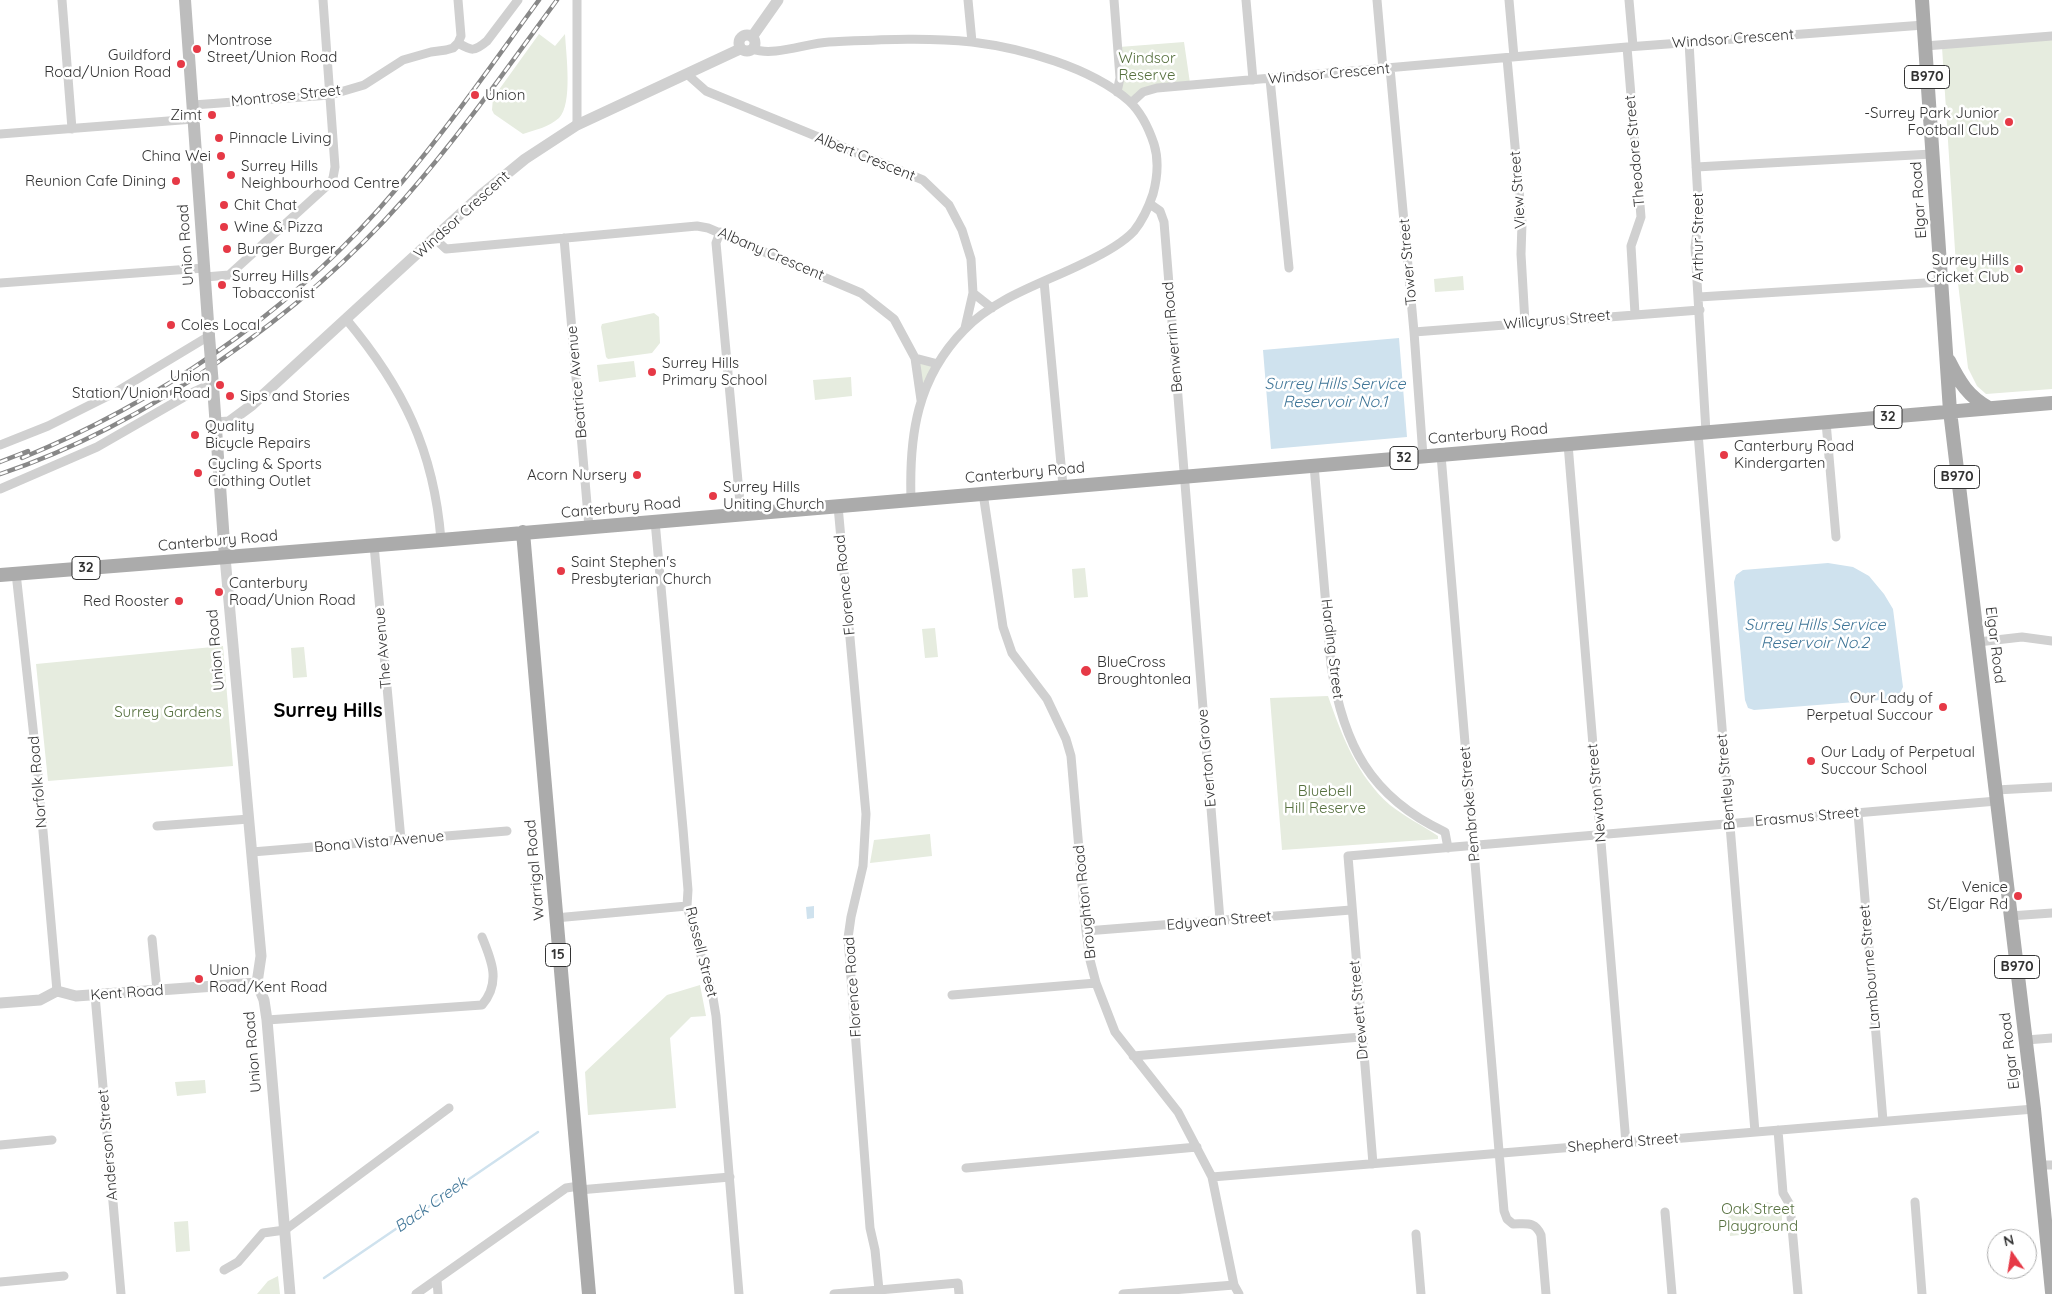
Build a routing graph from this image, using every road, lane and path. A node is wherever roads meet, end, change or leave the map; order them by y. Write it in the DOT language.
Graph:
graph roads {
  1 [pos="62,0"];
  2 [pos="185,0"];
  3 [pos="323,0"];
  4 [pos="458,0"];
  5 [pos="518,0"];
  6 [pos="576,0"];
  7 [pos="778,0"];
  8 [pos="968,0"];
  9 [pos="1114,0"];
  10 [pos="1246,0"];
  11 [pos="1376,0"];
  12 [pos="1509,0"];
  13 [pos="1629,0"];
  14 [pos="1922,0"];
  15 [pos="1924,25"];
  16 [pos="752,36"];
  17 [pos="2052,36"];
  18 [pos="972,42"];
  19 [pos="1689,42"];
  20 [pos="458,43"];
  21 [pos="1925,46"];
  22 [pos="1630,47"];
  23 [pos="753,48"];
  24 [pos="740,49"];
  25 [pos="1510,58"];
  26 [pos="1386,69"];
  27 [pos="688,75"];
  28 [pos="1270,79"];
  29 [pos="1253,80"];
  30 [pos="1117,92"];
  31 [pos="330,95"];
  32 [pos="1131,103"];
  33 [pos="193,105"];
  34 [pos="194,119"];
  35 [pos="578,125"];
  36 [pos="72,128"];
  37 [pos="0,134"];
  38 [pos="1932,154"];
  39 [pos="1696,167"];
  40 [pos="1150,204"];
  41 [pos="720,232"];
  42 [pos="434,238"];
  43 [pos="564,238"];
  44 [pos="1289,268"];
  45 [pos="205,273"];
  46 [pos="1044,281"];
  47 [pos="1941,282"];
  48 [pos="0,284"];
  49 [pos="973,293"];
  50 [pos="1699,298"];
  51 [pos="992,308"];
  52 [pos="1700,310"];
  53 [pos="1636,314"];
  54 [pos="346,319"];
  55 [pos="1526,323"];
  56 [pos="966,328"];
  57 [pos="1414,332"];
  58 [pos="209,336"];
  59 [pos="1946,353"];
  60 [pos="915,358"];
  61 [pos="938,364"];
  62 [pos="213,386"];
  63 [pos="920,400"];
  64 [pos="2052,404"];
  65 [pos="1989,408"];
  66 [pos="1950,412"];
  67 [pos="1826,422"];
  68 [pos="215,423"];
  69 [pos="1702,432"];
  70 [pos="1568,444"];
  71 [pos="0,445"];
  72 [pos="1441,454"];
  73 [pos="1423,456"];
  74 [pos="1314,465"];
  75 [pos="1185,476"];
  76 [pos="1063,486"];
  77 [pos="0,489"];
  78 [pos="982,493"];
  79 [pos="911,499"];
  80 [pos="838,506"];
  81 [pos="741,514"];
  82 [pos="655,521"];
  83 [pos="589,526"];
  84 [pos="522,532"];
  85 [pos="1836,537"];
  86 [pos="441,540"];
  87 [pos="374,545"];
  88 [pos="225,557"];
  89 [pos="16,573"];
  90 [pos="0,575"];
  91 [pos="2052,641"];
  92 [pos="1978,642"];
  93 [pos="2052,787"];
  94 [pos="1996,796"];
  95 [pos="1858,813"];
  96 [pos="249,819"];
  97 [pos="1730,824"];
  98 [pos="157,826"];
  99 [pos="507,831"];
  100 [pos="1601,834"];
  101 [pos="401,840"];
  102 [pos="1474,846"];
  103 [pos="1448,848"];
  104 [pos="252,852"];
  105 [pos="1348,856"];
  106 [pos="688,906"];
  107 [pos="1351,910"];
  108 [pos="2052,913"];
  109 [pos="2010,916"];
  110 [pos="555,918"];
  111 [pos="1220,920"];
  112 [pos="1086,931"];
  113 [pos="482,937"];
  114 [pos="152,939"];
  115 [pos="257,983"];
  116 [pos="1096,983"];
  117 [pos="157,990"];
  118 [pos="57,991"];
  119 [pos="95,995"];
  120 [pos="952,995"];
  121 [pos="0,1003"];
  122 [pos="267,1020"];
  123 [pos="1361,1037"];
  124 [pos="2052,1038"];
  125 [pos="2026,1040"];
  126 [pos="1133,1056"];
  127 [pos="449,1108"];
  128 [pos="2034,1109"];
  129 [pos="1883,1121"];
  130 [pos="1778,1130"];
  131 [pos="1754,1132"];
  132 [pos="52,1140"];
  133 [pos="1626,1143"];
  134 [pos="0,1144"];
  135 [pos="1197,1147"];
  136 [pos="1500,1154"];
  137 [pos="1373,1164"];
  138 [pos="2046,1165"];
  139 [pos="966,1168"];
  140 [pos="730,1177"];
  141 [pos="1212,1177"];
  142 [pos="579,1188"];
  143 [pos="1915,1202"];
  144 [pos="1665,1212"];
  145 [pos="285,1230"];
  146 [pos="1416,1234"];
  147 [pos="2050,1244"];
  148 [pos="224,1270"];
  149 [pos="64,1276"];
  150 [pos="437,1280"];
  151 [pos="0,1282"];
  152 [pos="1234,1285"];
  153 [pos="878,1290"];
  154 [pos="2052,1292"];
  155 [pos="120,1294"];
  156 [pos="290,1294"];
  157 [pos="416,1294"];
  158 [pos="438,1294"];
  159 [pos="589,1294"];
  160 [pos="739,1294"];
  161 [pos="834,1294"];
  162 [pos="959,1294"];
  163 [pos="1123,1294"];
  164 [pos="1239,1294"];
  165 [pos="1421,1294"];
  166 [pos="1546,1294"];
  167 [pos="1672,1294"];
  168 [pos="1798,1294"];
  169 [pos="1922,1294"];
  1 -- 36 [label="street"];
  2 -- 33 [label="main road, Union Road"];
  3 -- 31 [label="street"];
  4 -- 20 [label="street"];
  5 -- 20 [label="street"];
  6 -- 35 [label="street"];
  7 -- 16 [label="street"];
  8 -- 18 [label="street"];
  9 -- 30 [label="street"];
  10 -- 29 [label="street"];
  11 -- 26 [label="street, Tower Street"];
  12 -- 25 [label="street, View Street"];
  13 -- 22 [label="street, Theodore Street"];
  14 -- 15 [label="main road, Elgar Road / B970"];
  15 -- 19 [label="street, Windsor Crescent"];
  15 -- 21 [label="main road, Elgar Road / B970"];
  16 -- 23 [label="street"];
  16 -- 24 [label="street"];
  17 -- 21 [label="street"];
  18 -- 23 [label="street"];
  18 -- 30 [label="street"];
  19 -- 22 [label="street, Windsor Crescent"];
  19 -- 39 [label="street, Arthur Street"];
  20 -- 31 [label="street, Montrose Street"];
  21 -- 38 [label="main road, Elgar Road / B970"];
  22 -- 25 [label="street, Windsor Crescent"];
  22 -- 53 [label="street, Theodore Street"];
  23 -- 24 [label="street"];
  24 -- 27 [label="street, Windsor Crescent"];
  25 -- 26 [label="street, Windsor Crescent"];
  25 -- 55 [label="street, View Street"];
  26 -- 28 [label="street, Windsor Crescent"];
  26 -- 57 [label="street, Tower Street"];
  27 -- 35 [label="street, Windsor Crescent"];
  27 -- 49 [label="street, Albert Crescent"];
  28 -- 29 [label="street, Windsor Crescent"];
  28 -- 44 [label="street"];
  29 -- 32 [label="street, Windsor Crescent"];
  30 -- 32 [label="street"];
  31 -- 33 [label="street, Montrose Street"];
  31 -- 45 [label="street"];
  32 -- 40 [label="street"];
  33 -- 34 [label="main road, Union Road"];
  34 -- 36 [label="street"];
  34 -- 45 [label="main road, Union Road"];
  35 -- 42 [label="street, Windsor Crescent"];
  36 -- 37 [label="street"];
  38 -- 39 [label="street"];
  38 -- 47 [label="main road, Elgar Road / B970"];
  39 -- 50 [label="street, Arthur Street"];
  40 -- 46 [label="street"];
  40 -- 75 [label="street, Benwerrin Road"];
  41 -- 43 [label="street, Albany Crescent"];
  41 -- 60 [label="street, Albany Crescent"];
  41 -- 81 [label="street"];
  42 -- 43 [label="street, Albany Crescent"];
  42 -- 54 [label="street, Windsor Crescent"];
  43 -- 83 [label="street, Beatrice Avenue"];
  45 -- 48 [label="street"];
  45 -- 58 [label="main road, Union Road"];
  46 -- 51 [label="street"];
  46 -- 76 [label="street"];
  47 -- 50 [label="street"];
  47 -- 59 [label="main road, Elgar Road / B970"];
  49 -- 51 [label="street"];
  49 -- 56 [label="street, Albert Crescent"];
  50 -- 52 [label="street, Arthur Street"];
  51 -- 56 [label="street"];
  52 -- 53 [label="street, Willcyrus Street"];
  52 -- 69 [label="street, Arthur Street"];
  53 -- 55 [label="street, Willcyrus Street"];
  54 -- 68 [label="street, Windsor Crescent"];
  54 -- 86 [label="street"];
  55 -- 57 [label="street, Willcyrus Street"];
  56 -- 61 [label="street"];
  57 -- 73 [label="street, Tower Street"];
  58 -- 62 [label="main road, Union Road, bridge"];
  58 -- 71 [label="street"];
  59 -- 65 [label="main road"];
  59 -- 66 [label="main road, Elgar Road / B970"];
  60 -- 61 [label="street"];
  60 -- 63 [label="street, Albany Crescent"];
  61 -- 63 [label="street"];
  62 -- 68 [label="main road, Union Road"];
  62 -- 77 [label="street"];
  63 -- 79 [label="street"];
  64 -- 65 [label="main road, Canterbury Road / 32"];
  65 -- 66 [label="main road, Canterbury Road / 32"];
  66 -- 67 [label="main road, Canterbury Road / 32"];
  66 -- 92 [label="main road, Elgar Road / B970"];
  67 -- 69 [label="main road, Canterbury Road / 32"];
  67 -- 85 [label="street"];
  68 -- 88 [label="main road, Union Road"];
  69 -- 70 [label="main road, Canterbury Road / 32"];
  69 -- 97 [label="street, Bentley Street"];
  70 -- 72 [label="main road, Canterbury Road / 32"];
  70 -- 100 [label="street, Newton Street"];
  72 -- 73 [label="main road, Canterbury Road / 32"];
  72 -- 102 [label="street, Pembroke Street"];
  73 -- 74 [label="main road, Canterbury Road / 32"];
  74 -- 75 [label="main road, Canterbury Road / 32"];
  74 -- 103 [label="street, Harding Street"];
  75 -- 76 [label="main road, Canterbury Road / 32"];
  75 -- 111 [label="street, Everton Grove"];
  76 -- 78 [label="main road, Canterbury Road / 32"];
  78 -- 79 [label="main road, Canterbury Road / 32"];
  78 -- 112 [label="street, Broughton Road"];
  79 -- 80 [label="main road, Canterbury Road / 32"];
  80 -- 81 [label="main road, Canterbury Road / 32"];
  80 -- 153 [label="street, Florence Road"];
  81 -- 82 [label="main road, Canterbury Road / 32"];
  82 -- 83 [label="main road, Canterbury Road / 32"];
  82 -- 106 [label="street, Russell Street"];
  83 -- 84 [label="main road, Canterbury Road / 32"];
  84 -- 86 [label="main road, Canterbury Road / 32"];
  84 -- 110 [label="main road, Warrigal Road / 15"];
  86 -- 87 [label="main road, Canterbury Road / 32"];
  87 -- 88 [label="main road, Canterbury Road / 32"];
  87 -- 101 [label="street, The Avenue"];
  88 -- 89 [label="main road, Canterbury Road / 32"];
  88 -- 96 [label="street, Union Road"];
  89 -- 90 [label="main road, Canterbury Road / 32"];
  89 -- 118 [label="street, Norfolk Road"];
  91 -- 92 [label="street"];
  92 -- 94 [label="main road, Elgar Road / B970"];
  93 -- 94 [label="street, Erasmus Street"];
  94 -- 95 [label="street, Erasmus Street"];
  94 -- 109 [label="main road, Elgar Road / B970"];
  95 -- 97 [label="street, Erasmus Street"];
  95 -- 129 [label="street, Lambourne Street"];
  96 -- 98 [label="street"];
  96 -- 104 [label="street, Union Road"];
  97 -- 100 [label="street, Erasmus Street"];
  97 -- 131 [label="street, Bentley Street"];
  99 -- 101 [label="street, Bona Vista Avenue"];
  100 -- 102 [label="street, Erasmus Street"];
  100 -- 133 [label="street, Newton Street"];
  101 -- 104 [label="street, Bona Vista Avenue"];
  102 -- 103 [label="street, Erasmus Street"];
  102 -- 136 [label="street, Pembroke Street"];
  103 -- 105 [label="street, Erasmus Street"];
  104 -- 115 [label="street, Union Road"];
  105 -- 107 [label="street, Drewett Street"];
  106 -- 110 [label="street"];
  106 -- 140 [label="street, Russell Street"];
  107 -- 111 [label="street, Edyvean Street"];
  107 -- 123 [label="street, Drewett Street"];
  108 -- 109 [label="street"];
  109 -- 125 [label="main road, Elgar Road / B970"];
  110 -- 142 [label="main road, Warrigal Road / 15"];
  111 -- 112 [label="street, Edyvean Street"];
  112 -- 116 [label="street, Broughton Road"];
  113 -- 122 [label="street"];
  114 -- 117 [label="street"];
  115 -- 117 [label="street, Kent Road"];
  115 -- 122 [label="street, Union Road"];
  116 -- 120 [label="street"];
  116 -- 126 [label="street, Broughton Road"];
  117 -- 119 [label="street, Kent Road"];
  118 -- 119 [label="street, Kent Road"];
  118 -- 121 [label="street"];
  119 -- 155 [label="street, Anderson Street"];
  122 -- 145 [label="street, Union Road"];
  123 -- 126 [label="street"];
  123 -- 137 [label="street, Drewett Street"];
  124 -- 125 [label="street"];
  125 -- 128 [label="main road, Elgar Road / B970"];
  126 -- 135 [label="street, Broughton Road"];
  127 -- 145 [label="street"];
  128 -- 129 [label="street, Shepherd Street"];
  128 -- 138 [label="main road, Elgar Road / B970"];
  129 -- 130 [label="street, Shepherd Street"];
  130 -- 131 [label="street, Shepherd Street"];
  130 -- 168 [label="street"];
  131 -- 133 [label="street, Shepherd Street"];
  132 -- 134 [label="street"];
  133 -- 136 [label="street, Shepherd Street"];
  135 -- 139 [label="street"];
  135 -- 141 [label="street, Broughton Road"];
  136 -- 137 [label="street, Shepherd Street"];
  136 -- 166 [label="street, Pembroke Street"];
  137 -- 141 [label="street, Shepherd Street"];
  138 -- 147 [label="main road, Elgar Road / B970"];
  140 -- 142 [label="street"];
  140 -- 160 [label="street, Russell Street"];
  141 -- 152 [label="street, Broughton Road"];
  142 -- 150 [label="street"];
  142 -- 159 [label="main road, Warrigal Road / 15"];
  143 -- 169 [label="street"];
  144 -- 167 [label="street"];
  145 -- 148 [label="street"];
  145 -- 156 [label="street, Union Road"];
  146 -- 165 [label="street"];
  147 -- 154 [label="main road, Elgar Road / B970"];
  149 -- 151 [label="street"];
  150 -- 157 [label="street"];
  150 -- 158 [label="street"];
  152 -- 163 [label="street"];
  152 -- 164 [label="street, Broughton Road"];
  153 -- 161 [label="street"];
  153 -- 162 [label="street"];
}
